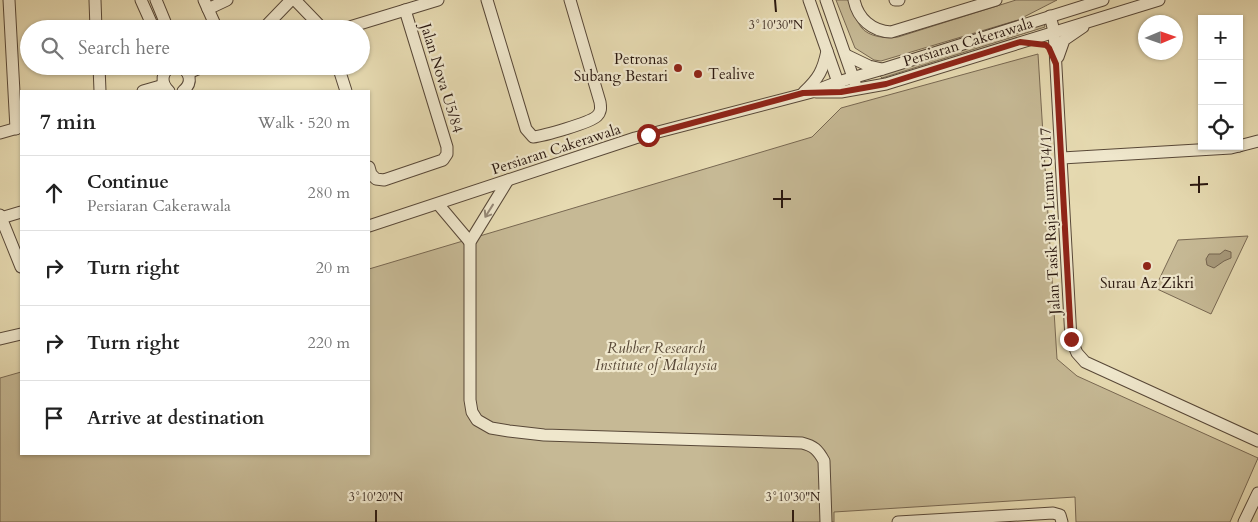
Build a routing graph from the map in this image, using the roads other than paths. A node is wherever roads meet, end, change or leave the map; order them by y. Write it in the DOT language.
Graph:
graph roads {
  1 [pos="9,0"];
  2 [pos="95,0"];
  3 [pos="141,0"];
  4 [pos="156,0"];
  5 [pos="227,0"];
  6 [pos="291,0"];
  7 [pos="296,0"];
  8 [pos="438,0"];
  9 [pos="487,0"];
  10 [pos="570,0"];
  11 [pos="809,0"];
  12 [pos="826,0"];
  13 [pos="854,0"];
  14 [pos="895,0"];
  15 [pos="900,0"];
  16 [pos="996,0"];
  17 [pos="1103,0"];
  18 [pos="1159,0"];
  19 [pos="206,4"];
  20 [pos="405,10"];
  21 [pos="1050,16"];
  22 [pos="1096,19"];
  23 [pos="96,20"];
  24 [pos="150,20"];
  25 [pos="164,20"];
  26 [pos="213,20"];
  27 [pos="272,20"];
  28 [pos="315,20"];
  29 [pos="370,21"];
  30 [pos="1054,31"];
  31 [pos="1020,42"];
  32 [pos="827,51"];
  33 [pos="846,55"];
  34 [pos="1056,64"];
  35 [pos="883,69"];
  36 [pos="99,75"];
  37 [pos="164,75"];
  38 [pos="182,75"];
  39 [pos="341,75"];
  40 [pos="853,77"];
  41 [pos="840,87"];
  42 [pos="166,88"];
  43 [pos="857,89"];
  44 [pos="100,90"];
  45 [pos="151,90"];
  46 [pos="183,90"];
  47 [pos="346,90"];
  48 [pos="807,92"];
  49 [pos="18,128"];
  50 [pos="0,134"];
  51 [pos="1258,141"];
  52 [pos="1243,145"];
  53 [pos="1198,150"];
  54 [pos="1062,158"];
  55 [pos="370,170"];
  56 [pos="508,180"];
  57 [pos="438,204"];
  58 [pos="20,212"];
  59 [pos="1,217"];
  60 [pos="370,226"];
  61 [pos="470,242"];
  62 [pos="20,264"];
  63 [pos="20,334"];
  64 [pos="0,339"];
  65 [pos="1258,441"];
  66 [pos="1258,493"];
  67 [pos="988,519"];
  68 [pos="826,522"];
  69 [pos="898,522"];
  70 [pos="915,522"];
  71 [pos="1062,522"];
  72 [pos="1244,522"];
  1 -- 49 [label="street"];
  2 -- 23 [label="street"];
  3 -- 24 [label="street"];
  4 -- 25 [label="street"];
  5 -- 19 [label="street"];
  6 -- 27 [label="street"];
  7 -- 28 [label="street"];
  8 -- 20 [label="street"];
  9 -- 10 [label="street"];
  11 -- 32 [label="street"];
  12 -- 33 [label="street"];
  13 -- 16 [label="street"];
  14 -- 15 [label="street"];
  17 -- 21 [label="street, Persiaran Cakerawala"];
  18 -- 22 [label="street, Persiaran Cakerawala"];
  19 -- 26 [label="street"];
  20 -- 29 [label="street"];
  20 -- 55 [label="street, Jalan Nova U5/84"];
  21 -- 30 [label="street, Jalan Tasik Raja Lumu U4/17"];
  21 -- 35 [label="street, Persiaran Cakerawala"];
  22 -- 30 [label="street, Persiaran Cakerawala"];
  22 -- 34 [label="street"];
  30 -- 31 [label="street, Persiaran Cakerawala"];
  30 -- 34 [label="street, Jalan Tasik Raja Lumu U4/17"];
  31 -- 34 [label="street"];
  31 -- 43 [label="street, Persiaran Cakerawala"];
  32 -- 41 [label="street"];
  32 -- 48 [label="street"];
  33 -- 35 [label="street"];
  33 -- 40 [label="street"];
  34 -- 54 [label="street, Jalan Tasik Raja Lumu U4/17"];
  35 -- 40 [label="street, Persiaran Cakerawala"];
  36 -- 44 [label="street"];
  37 -- 42 [label="street"];
  38 -- 46 [label="street"];
  39 -- 47 [label="street"];
  40 -- 41 [label="street, Persiaran Cakerawala"];
  40 -- 43 [label="street"];
  41 -- 43 [label="street, Persiaran Cakerawala"];
  41 -- 48 [label="street, Persiaran Cakerawala"];
  42 -- 45 [label="street"];
  48 -- 56 [label="street, Persiaran Cakerawala"];
  49 -- 50 [label="street"];
  51 -- 52 [label="street"];
  53 -- 54 [label="street"];
  54 -- 65 [label="street, Jalan Tasik Raja Lumu U4/17"];
  56 -- 57 [label="street, Persiaran Cakerawala"];
  56 -- 61 [label="street, one-way"];
  57 -- 60 [label="street, Persiaran Cakerawala"];
  57 -- 61 [label="street"];
  58 -- 59 [label="street"];
  59 -- 62 [label="street"];
  61 -- 68 [label="street"];
  63 -- 64 [label="street"];
  66 -- 72 [label="street"];
  67 -- 70 [label="street"];
  67 -- 71 [label="street"];
  69 -- 70 [label="street"];
}
